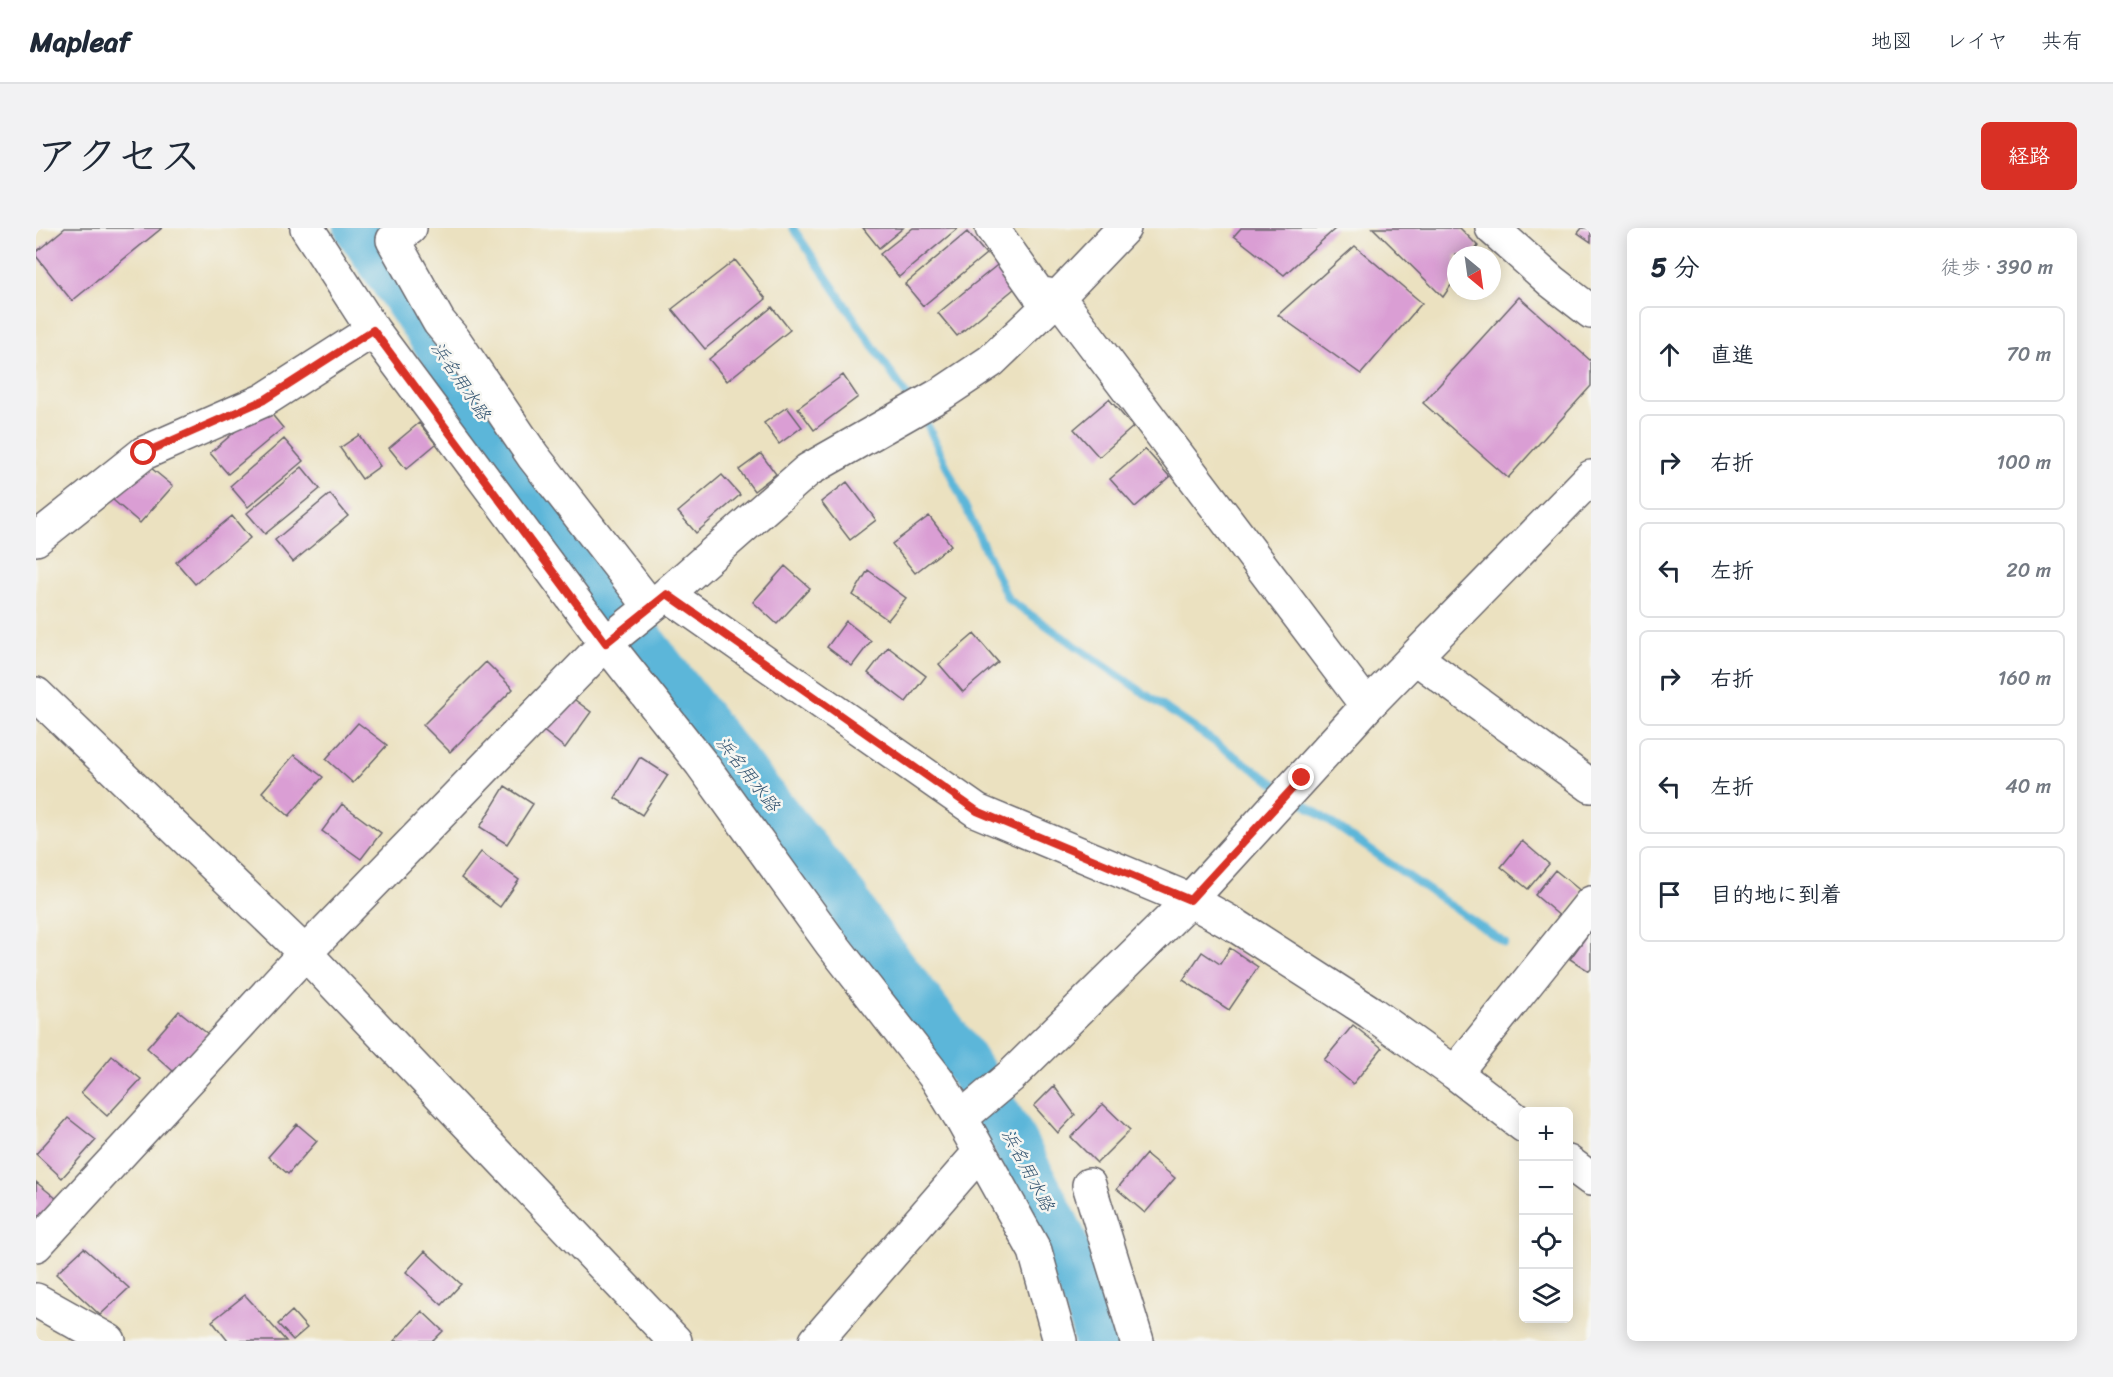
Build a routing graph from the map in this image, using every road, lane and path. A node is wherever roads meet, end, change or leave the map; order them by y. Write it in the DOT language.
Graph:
graph roads {
  1 [pos="307,228"];
  2 [pos="410,228"];
  3 [pos="992,228"];
  4 [pos="1124,228"];
  5 [pos="1492,228"];
  6 [pos="1058,297"];
  7 [pos="1591,312"];
  8 [pos="373,330"];
  9 [pos="1591,477"];
  10 [pos="36,539"];
  11 [pos="654,603"];
  12 [pos="612,638"];
  13 [pos="1415,657"];
  14 [pos="36,694"];
  15 [pos="1367,706"];
  16 [pos="1591,786"];
  17 [pos="1190,900"];
  18 [pos="1591,903"];
  19 [pos="305,953"];
  20 [pos="1455,1073"];
  21 [pos="969,1112"];
  22 [pos="1519,1122"];
  23 [pos="980,1152"];
  24 [pos="1573,1165"];
  25 [pos="1591,1179"];
  26 [pos="1089,1185"];
  27 [pos="36,1245"];
  28 [pos="36,1300"];
  29 [pos="109,1341"];
  30 [pos="675,1341"];
  31 [pos="816,1341"];
  32 [pos="1060,1341"];
  33 [pos="1137,1341"];
  1 -- 8 [label="street"];
  2 -- 11 [label="street"];
  3 -- 6 [label="street"];
  4 -- 6 [label="street"];
  5 -- 7 [label="street"];
  6 -- 11 [label="street"];
  6 -- 15 [label="street"];
  8 -- 10 [label="street"];
  8 -- 12 [label="street"];
  9 -- 13 [label="street"];
  11 -- 12 [label="street"];
  11 -- 17 [label="street"];
  12 -- 19 [label="street"];
  12 -- 21 [label="street"];
  13 -- 15 [label="street"];
  13 -- 16 [label="street"];
  14 -- 19 [label="street"];
  15 -- 17 [label="street"];
  17 -- 20 [label="street"];
  17 -- 21 [label="street"];
  18 -- 20 [label="street"];
  19 -- 27 [label="street"];
  19 -- 30 [label="street"];
  20 -- 22 [label="street"];
  21 -- 23 [label="street"];
  23 -- 31 [label="street"];
  23 -- 32 [label="street"];
  24 -- 25 [label="street"];
  26 -- 33 [label="street"];
  28 -- 29 [label="street"];
}
